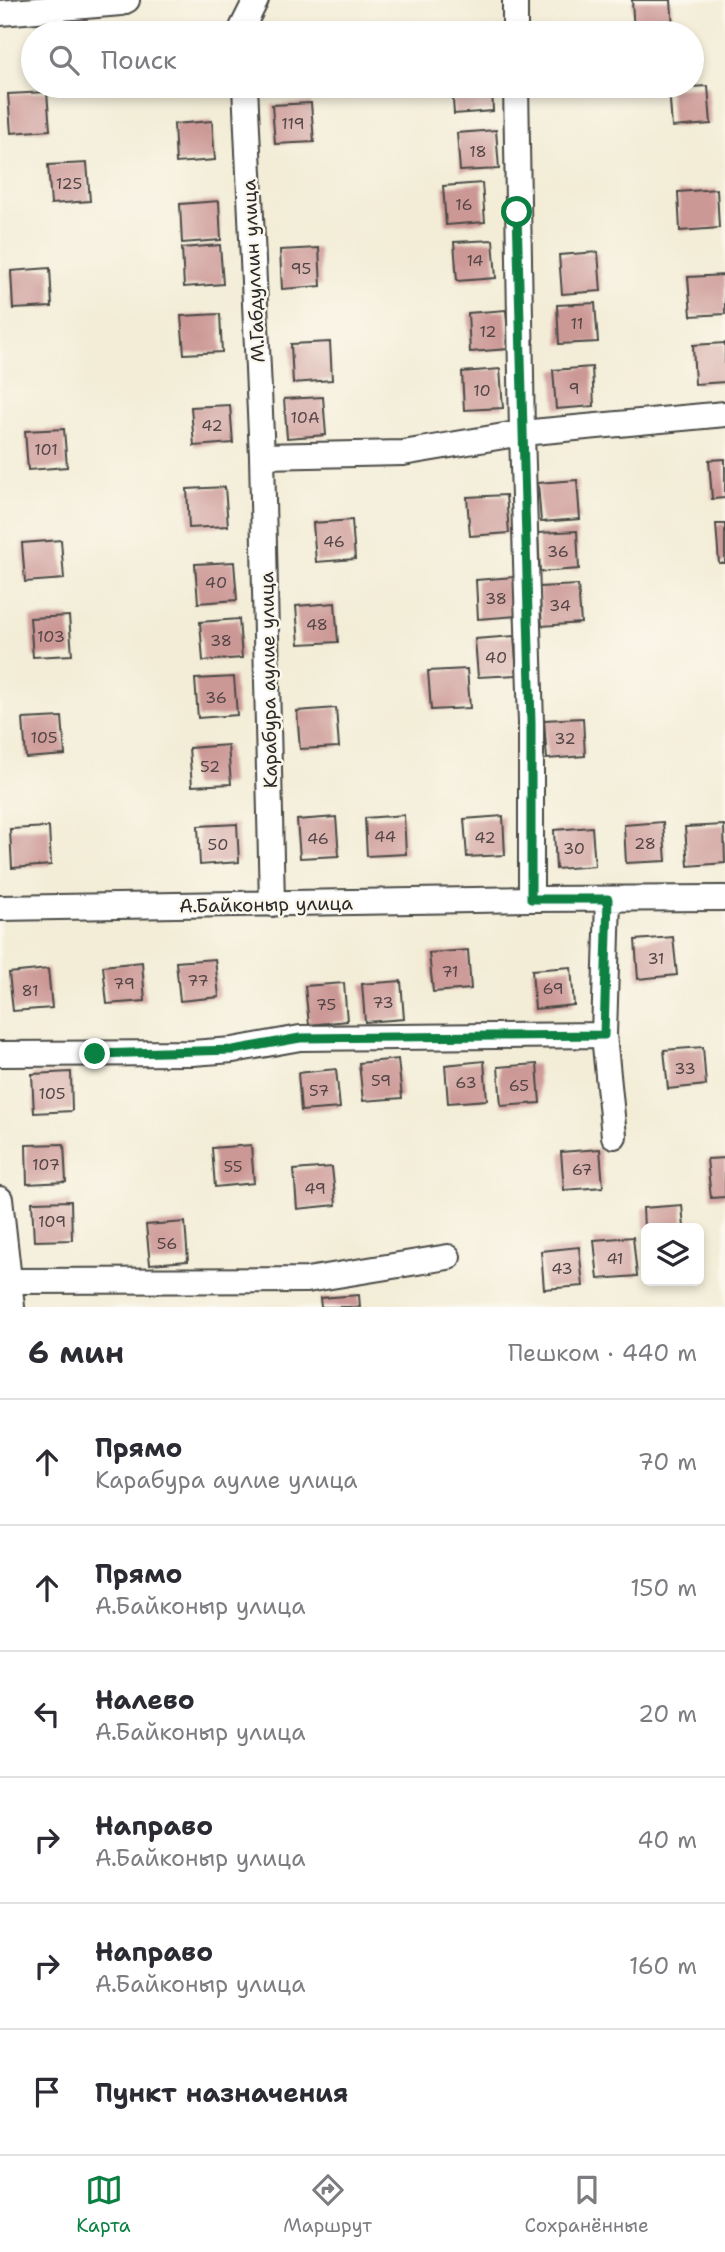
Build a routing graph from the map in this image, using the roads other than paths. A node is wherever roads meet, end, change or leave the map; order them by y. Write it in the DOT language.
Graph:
graph roads {
  1 [pos="127,0"];
  2 [pos="256,0"];
  3 [pos="515,0"];
  4 [pos="0,13"];
  5 [pos="245,21"];
  6 [pos="515,21"];
  7 [pos="246,98"];
  8 [pos="516,98"];
  9 [pos="725,414"];
  10 [pos="522,433"];
  11 [pos="262,456"];
  12 [pos="725,898"];
  13 [pos="531,899"];
  14 [pos="608,899"];
  15 [pos="272,904"];
  16 [pos="0,908"];
  17 [pos="604,1035"];
  18 [pos="0,1054"];
  19 [pos="614,1136"];
  20 [pos="0,1199"];
  21 [pos="448,1257"];
  22 [pos="9,1281"];
  23 [pos="12,1307"];
  1 -- 4 [label="street"];
  2 -- 5 [label="street"];
  3 -- 6 [label="street"];
  7 -- 11 [label="street, М.Габдуллин улица"];
  8 -- 10 [label="street"];
  9 -- 10 [label="street"];
  10 -- 11 [label="street"];
  10 -- 13 [label="street"];
  11 -- 15 [label="street, Карабура аулие улица"];
  12 -- 14 [label="street, А.Байконыр улица"];
  13 -- 14 [label="street, А.Байконыр улица"];
  13 -- 15 [label="street, А.Байконыр улица"];
  14 -- 17 [label="street"];
  15 -- 16 [label="street, А.Байконыр улица"];
  17 -- 18 [label="street"];
  17 -- 19 [label="street"];
  20 -- 22 [label="street"];
  21 -- 22 [label="street"];
  22 -- 23 [label="street"];
}
